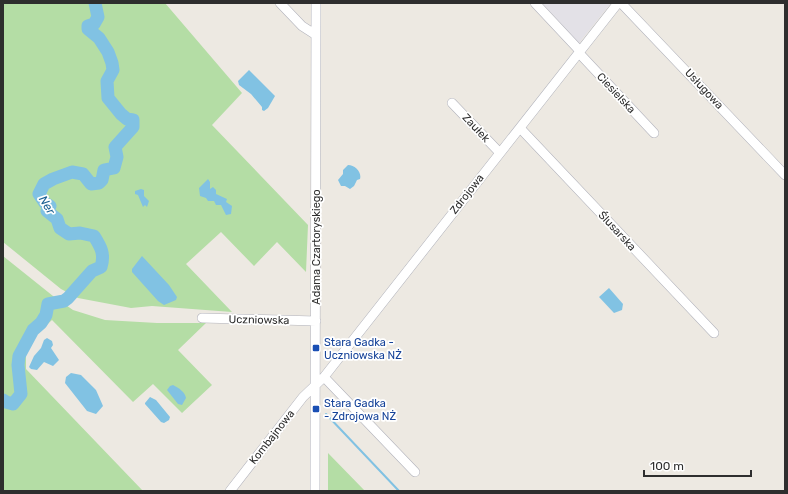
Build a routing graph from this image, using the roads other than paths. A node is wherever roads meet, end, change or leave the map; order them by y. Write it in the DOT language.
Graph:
graph roads {
  1 [pos="280,3"];
  2 [pos="316,3"];
  3 [pos="535,3"];
  4 [pos="618,3"];
  5 [pos="621,3"];
  6 [pos="316,35"];
  7 [pos="579,52"];
  8 [pos="452,103"];
  9 [pos="520,128"];
  10 [pos="654,133"];
  11 [pos="500,153"];
  12 [pos="785,175"];
  13 [pos="202,318"];
  14 [pos="316,321"];
  15 [pos="714,333"];
  16 [pos="324,377"];
  17 [pos="316,384"];
  18 [pos="415,472"];
  19 [pos="230,491"];
  20 [pos="315,491"];
  1 -- 6 [label="street"];
  2 -- 6 [label="street, Adama Czartoryskiego"];
  3 -- 7 [label="street, Ciesielska"];
  4 -- 7 [label="street, Zdrojowa"];
  5 -- 12 [label="street, Usługowa"];
  6 -- 14 [label="street, Adama Czartoryskiego"];
  7 -- 9 [label="street, Zdrojowa"];
  7 -- 10 [label="street, Ciesielska"];
  8 -- 11 [label="street, Zaułek"];
  9 -- 11 [label="street, Zdrojowa"];
  9 -- 15 [label="street, Ślusarska"];
  11 -- 16 [label="street, Zdrojowa"];
  13 -- 14 [label="street, Uczniowska"];
  14 -- 17 [label="street, Adama Czartoryskiego"];
  16 -- 17 [label="street, Zdrojowa"];
  16 -- 18 [label="street"];
  17 -- 19 [label="street, Kombajnowa"];
  17 -- 20 [label="street, Adama Czartoryskiego"];
}
